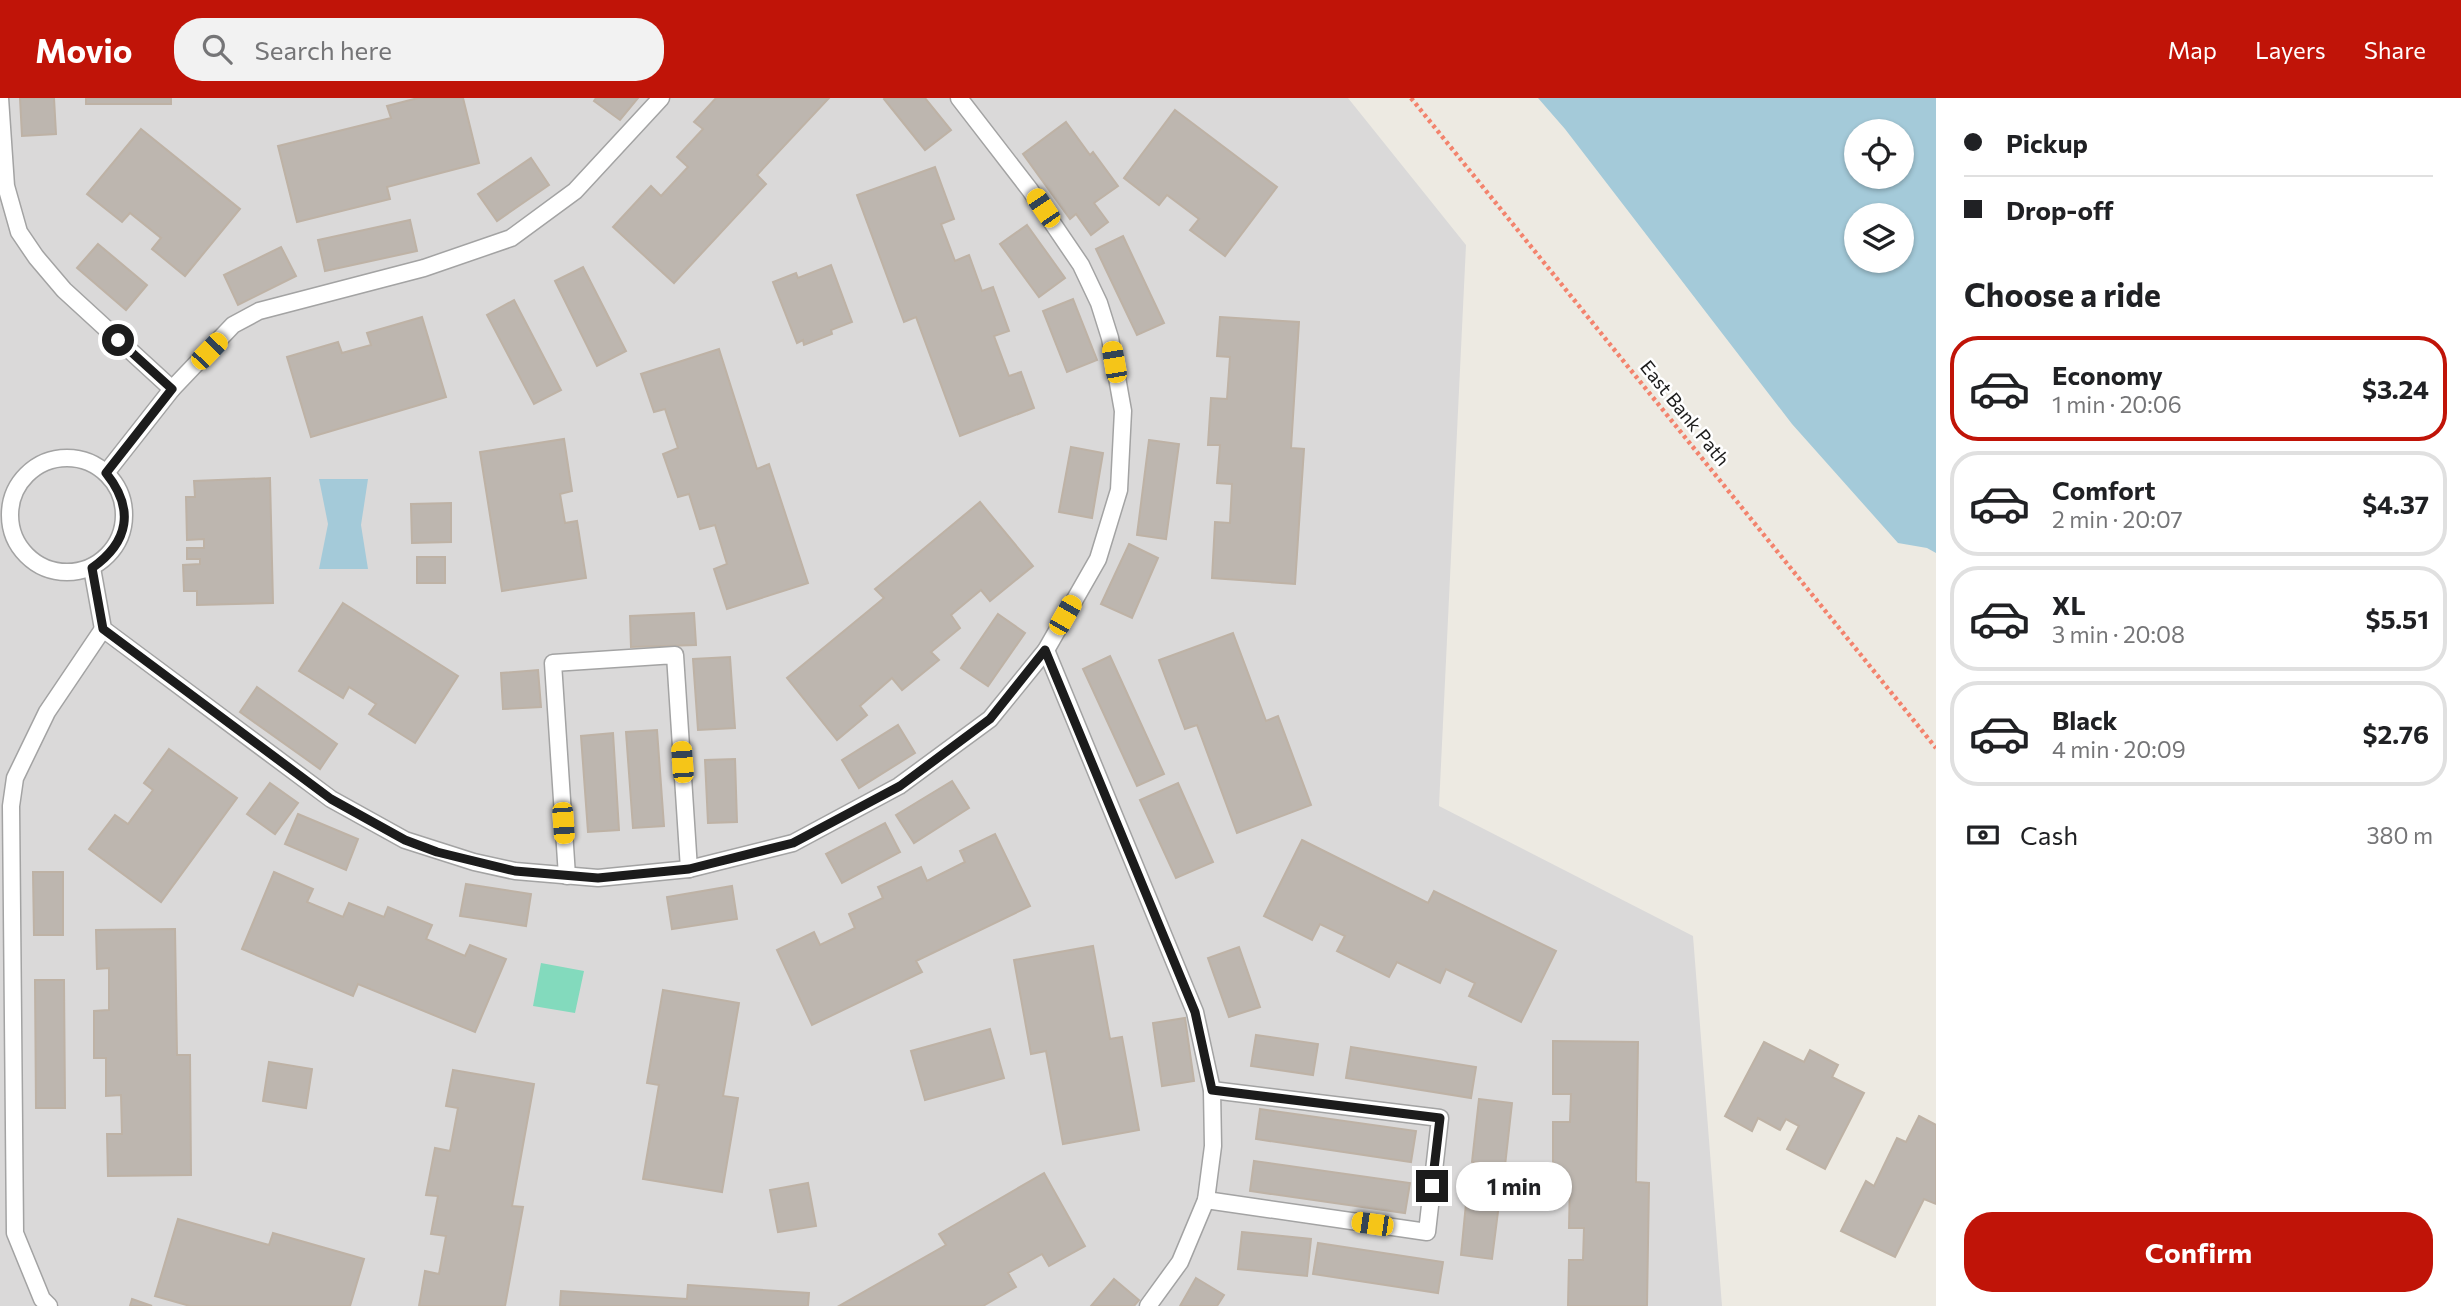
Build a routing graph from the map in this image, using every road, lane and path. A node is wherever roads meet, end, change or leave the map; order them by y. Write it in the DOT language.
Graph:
graph roads {
  1 [pos="0,98"];
  2 [pos="661,98"];
  3 [pos="958,98"];
  4 [pos="1411,98"];
  5 [pos="172,389"];
  6 [pos="106,473"];
  7 [pos="0,485"];
  8 [pos="17,486"];
  9 [pos="6,535"];
  10 [pos="92,568"];
  11 [pos="103,629"];
  12 [pos="1045,650"];
  13 [pos="1936,748"];
  14 [pos="689,869"];
  15 [pos="567,876"];
  16 [pos="1212,1090"];
  17 [pos="1206,1200"];
  18 [pos="49,1306"];
  19 [pos="1148,1306"];
  1 -- 5 [label="lane"];
  2 -- 5 [label="lane"];
  3 -- 12 [label="lane"];
  4 -- 13 [label="path, East Bank Path"];
  5 -- 6 [label="lane"];
  6 -- 8 [label="lane"];
  6 -- 10 [label="lane"];
  7 -- 8 [label="lane"];
  8 -- 9 [label="lane"];
  9 -- 10 [label="lane"];
  10 -- 11 [label="lane"];
  11 -- 15 [label="lane"];
  11 -- 18 [label="lane"];
  12 -- 14 [label="lane"];
  12 -- 16 [label="lane"];
  14 -- 15 [label="lane"];
  14 -- 15 [label="lane"];
  16 -- 17 [label="lane"];
  16 -- 17 [label="lane"];
  17 -- 19 [label="lane"];
}
